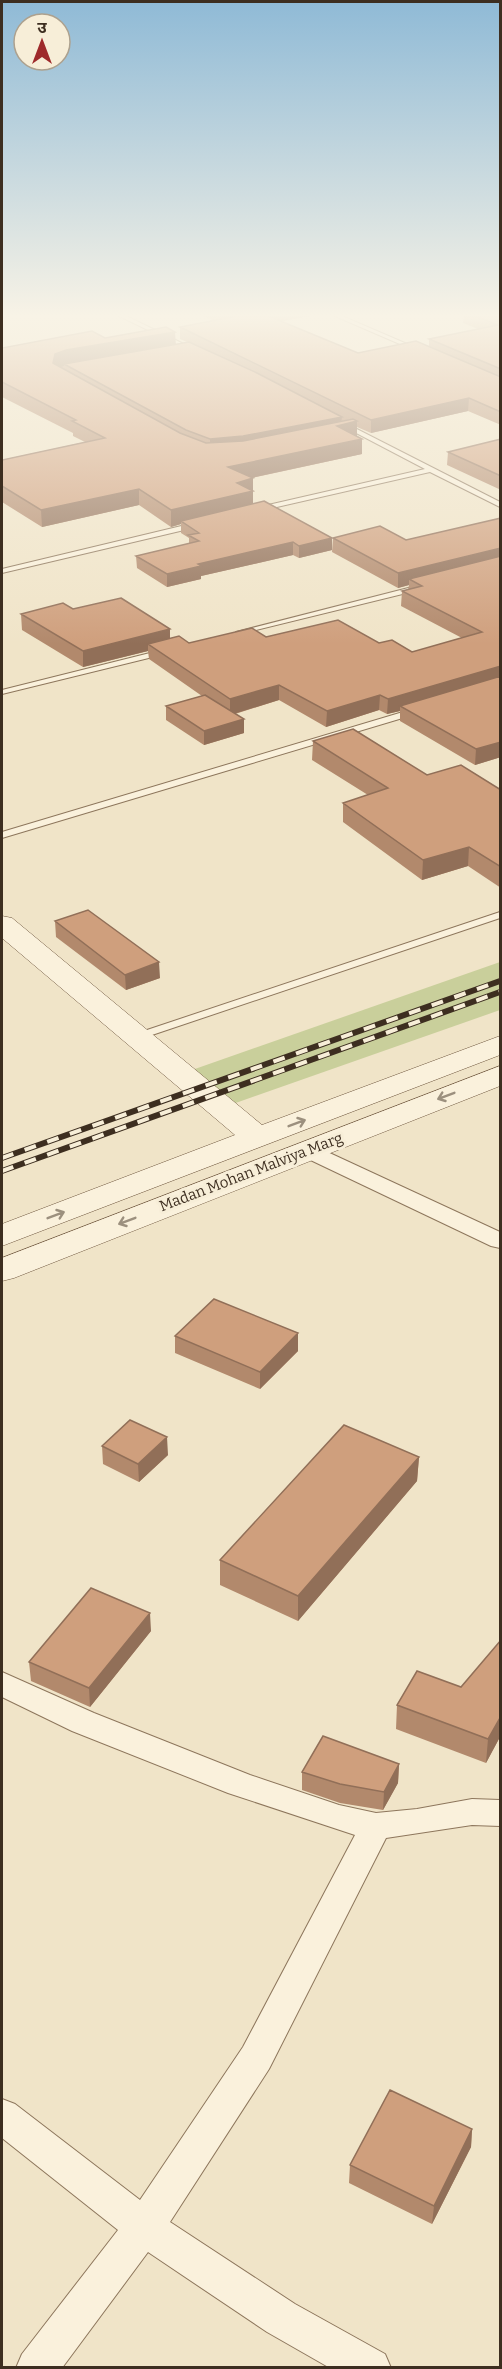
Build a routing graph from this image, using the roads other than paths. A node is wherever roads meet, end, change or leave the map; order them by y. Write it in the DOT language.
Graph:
graph roads {
  1 [pos="341,424"];
  2 [pos="353,430"];
  3 [pos="342,432"];
  4 [pos="429,470"];
  5 [pos="501,505"];
  6 [pos="244,514"];
  7 [pos="198,525"];
  8 [pos="2,571"];
  9 [pos="431,584"];
  10 [pos="234,634"];
  11 [pos="176,648"];
  12 [pos="2,692"];
  13 [pos="421,710"];
  14 [pos="2,835"];
  15 [pos="501,915"];
  16 [pos="2,924"];
  17 [pos="136,1037"];
  18 [pos="501,1045"];
  19 [pos="501,1075"];
  20 [pos="258,1138"];
  21 [pos="308,1150"];
  22 [pos="2,1236"];
  23 [pos="501,1240"];
  24 [pos="2,1270"];
  25 [pos="2,1684"];
  26 [pos="501,1814"];
  27 [pos="376,1826"];
  28 [pos="2,2116"];
  29 [pos="144,2227"];
  30 [pos="36,2367"];
  31 [pos="371,2367"];
  1 -- 2 [label="lane"];
  2 -- 3 [label="lane"];
  2 -- 4 [label="lane"];
  4 -- 5 [label="lane"];
  4 -- 6 [label="lane"];
  7 -- 8 [label="lane"];
  9 -- 10 [label="lane"];
  11 -- 12 [label="lane"];
  13 -- 14 [label="lane"];
  15 -- 17 [label="lane"];
  16 -- 17 [label="main road"];
  17 -- 20 [label="main road"];
  20 -- 18 [label="main road, Madan Mohan Malviya Marg, one-way"];
  19 -- 21 [label="main road, Madan Mohan Malviya Marg, one-way"];
  22 -- 20 [label="main road, Madan Mohan Malviya Marg, one-way"];
  21 -- 23 [label="street"];
  21 -- 24 [label="main road, Madan Mohan Malviya Marg, one-way"];
  25 -- 27 [label="street"];
  26 -- 27 [label="street"];
  27 -- 29 [label="street"];
  28 -- 29 [label="street"];
  29 -- 30 [label="street"];
  29 -- 31 [label="street"];
}
